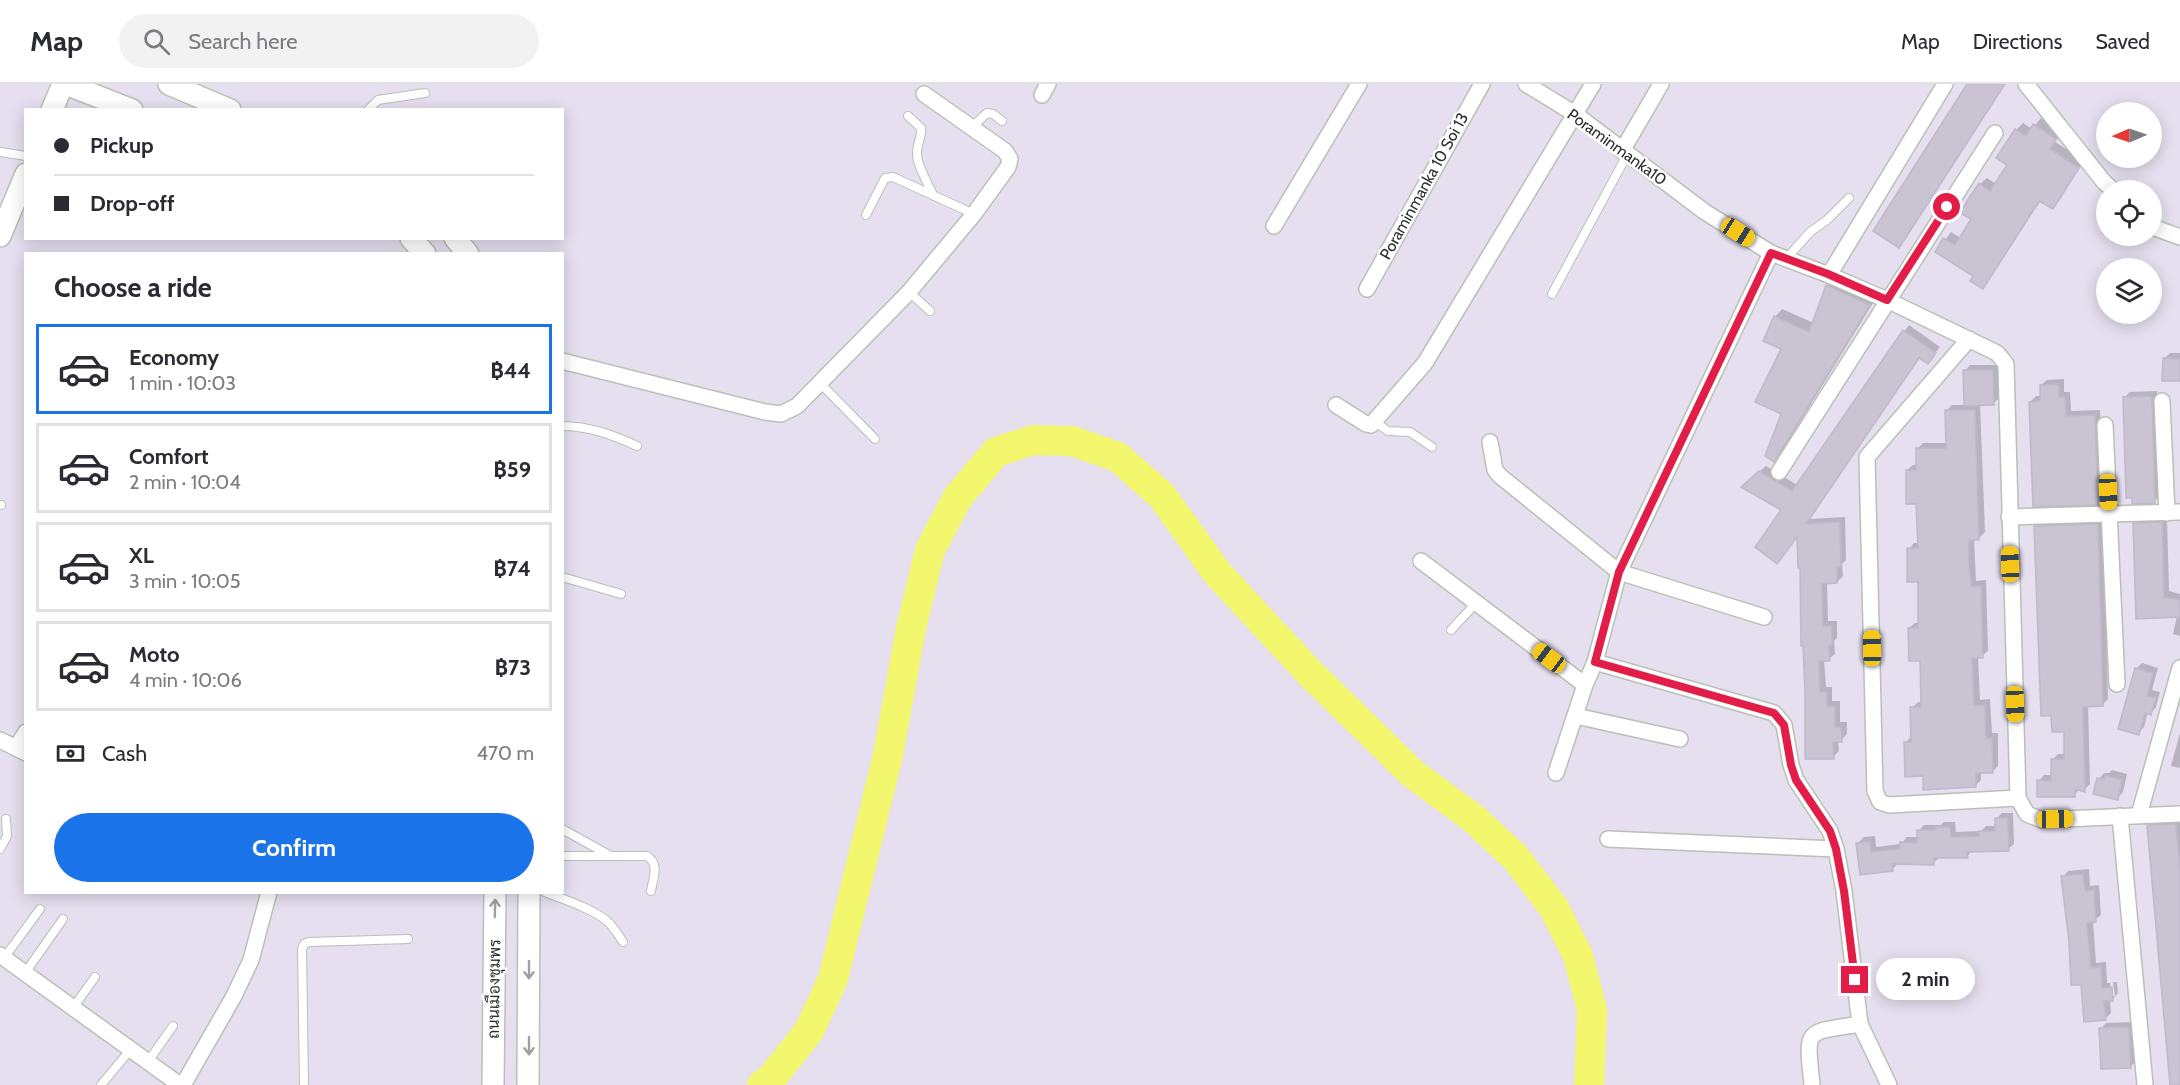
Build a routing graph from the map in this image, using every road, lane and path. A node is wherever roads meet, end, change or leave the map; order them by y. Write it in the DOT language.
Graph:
graph roads {
  1 [pos="65,84"];
  2 [pos="169,84"];
  3 [pos="1359,84"];
  4 [pos="1482,84"];
  5 [pos="1526,84"];
  6 [pos="1593,84"];
  7 [pos="1661,84"];
  8 [pos="1945,84"];
  9 [pos="2026,84"];
  10 [pos="425,93"];
  11 [pos="924,94"];
  12 [pos="53,108"];
  13 [pos="127,108"];
  14 [pos="225,108"];
  15 [pos="370,108"];
  16 [pos="1575,114"];
  17 [pos="908,116"];
  18 [pos="1002,121"];
  19 [pos="972,127"];
  20 [pos="1995,133"];
  21 [pos="0,152"];
  22 [pos="1625,153"];
  23 [pos="24,156"];
  24 [pos="24,179"];
  25 [pos="2102,180"];
  26 [pos="933,195"];
  27 [pos="1849,198"];
  28 [pos="866,214"];
  29 [pos="974,214"];
  30 [pos="1274,226"];
  31 [pos="2162,231"];
  32 [pos="0,236"];
  33 [pos="2180,237"];
  34 [pos="413,240"];
  35 [pos="457,240"];
  36 [pos="422,252"];
  37 [pos="466,252"];
  38 [pos="1771,253"];
  39 [pos="1786,259"];
  40 [pos="1828,274"];
  41 [pos="1366,288"];
  42 [pos="909,292"];
  43 [pos="1552,294"];
  44 [pos="1887,300"];
  45 [pos="930,311"];
  46 [pos="1970,339"];
  47 [pos="564,362"];
  48 [pos="819,382"];
  49 [pos="2162,401"];
  50 [pos="1336,405"];
  51 [pos="1375,422"];
  52 [pos="2105,425"];
  53 [pos="564,426"];
  54 [pos="875,440"];
  55 [pos="1490,442"];
  56 [pos="636,446"];
  57 [pos="1432,447"];
  58 [pos="1779,472"];
  59 [pos="2173,512"];
  60 [pos="2109,514"];
  61 [pos="2009,517"];
  62 [pos="1421,561"];
  63 [pos="1619,572"];
  64 [pos="564,578"];
  65 [pos="621,594"];
  66 [pos="1477,602"];
  67 [pos="1764,617"];
  68 [pos="1451,630"];
  69 [pos="1595,662"];
  70 [pos="2180,668"];
  71 [pos="2117,684"];
  72 [pos="1585,686"];
  73 [pos="1576,716"];
  74 [pos="1680,739"];
  75 [pos="0,740"];
  76 [pos="21,750"];
  77 [pos="1556,773"];
  78 [pos="2018,798"];
  79 [pos="2180,814"];
  80 [pos="2120,816"];
  81 [pos="2139,816"];
  82 [pos="6,819"];
  83 [pos="564,830"];
  84 [pos="1608,839"];
  85 [pos="0,849"];
  86 [pos="1836,849"];
  87 [pos="564,856"];
  88 [pos="611,856"];
  89 [pos="651,891"];
  90 [pos="267,894"];
  91 [pos="495,894"];
  92 [pos="529,894"];
  93 [pos="550,894"];
  94 [pos="40,909"];
  95 [pos="63,919"];
  96 [pos="408,939"];
  97 [pos="623,942"];
  98 [pos="2,956"];
  99 [pos="25,973"];
  100 [pos="95,977"];
  101 [pos="73,1008"];
  102 [pos="1860,1024"];
  103 [pos="173,1026"];
  104 [pos="131,1049"];
  105 [pos="147,1063"];
  106 [pos="101,1085"];
  107 [pos="182,1085"];
  108 [pos="304,1085"];
  109 [pos="493,1085"];
  110 [pos="528,1085"];
  111 [pos="1812,1085"];
  112 [pos="1889,1085"];
  113 [pos="2145,1085"];
  1 -- 12 [label="main road"];
  1 -- 13 [label="main road"];
  2 -- 14 [label="main road"];
  3 -- 30 [label="street"];
  4 -- 41 [label="street, Poraminmanka 10 Soi 13"];
  5 -- 16 [label="street, Poraminmanka10"];
  6 -- 16 [label="street"];
  7 -- 22 [label="street"];
  8 -- 40 [label="street"];
  9 -- 25 [label="street"];
  10 -- 15 [label="lane"];
  11 -- 19 [label="street"];
  16 -- 22 [label="street, Poraminmanka10"];
  16 -- 51 [label="street"];
  17 -- 26 [label="lane"];
  18 -- 19 [label="lane"];
  19 -- 29 [label="street"];
  20 -- 44 [label="street"];
  21 -- 23 [label="lane"];
  22 -- 38 [label="street, Poraminmanka10"];
  22 -- 43 [label="lane"];
  24 -- 32 [label="main road"];
  26 -- 28 [label="lane"];
  26 -- 29 [label="lane"];
  27 -- 39 [label="lane"];
  29 -- 42 [label="street"];
  31 -- 33 [label="street"];
  34 -- 36 [label="main road"];
  35 -- 37 [label="main road"];
  38 -- 39 [label="street, Poraminmanka10"];
  38 -- 63 [label="street"];
  39 -- 40 [label="street, Poraminmanka10"];
  40 -- 44 [label="street, Poraminmanka10"];
  42 -- 45 [label="lane"];
  42 -- 48 [label="street"];
  44 -- 46 [label="street, Poraminmanka10"];
  44 -- 58 [label="street"];
  46 -- 61 [label="street, Poraminmanka10"];
  46 -- 78 [label="street"];
  47 -- 48 [label="street"];
  48 -- 54 [label="lane"];
  49 -- 59 [label="street"];
  50 -- 51 [label="street"];
  51 -- 57 [label="lane"];
  52 -- 60 [label="street"];
  53 -- 56 [label="lane"];
  55 -- 63 [label="street"];
  59 -- 60 [label="street"];
  60 -- 61 [label="street"];
  60 -- 71 [label="street"];
  61 -- 78 [label="street"];
  62 -- 66 [label="street"];
  63 -- 67 [label="street"];
  63 -- 69 [label="street"];
  64 -- 65 [label="lane"];
  66 -- 68 [label="lane"];
  66 -- 72 [label="street"];
  69 -- 72 [label="street"];
  69 -- 86 [label="street"];
  70 -- 81 [label="street"];
  72 -- 73 [label="street"];
  73 -- 74 [label="street"];
  73 -- 77 [label="street"];
  75 -- 76 [label="street"];
  78 -- 80 [label="street"];
  79 -- 81 [label="street"];
  80 -- 81 [label="street"];
  80 -- 113 [label="street"];
  82 -- 85 [label="lane"];
  83 -- 88 [label="lane"];
  84 -- 86 [label="street"];
  86 -- 102 [label="street"];
  87 -- 88 [label="lane"];
  88 -- 89 [label="lane"];
  90 -- 107 [label="street"];
  109 -- 91 [label="main road, ถนนเมืองชุมพร, one-way"];
  92 -- 110 [label="main road, ถนนเมืองชุมพร, one-way"];
  93 -- 97 [label="lane"];
  94 -- 98 [label="lane"];
  95 -- 99 [label="lane"];
  96 -- 108 [label="lane"];
  98 -- 99 [label="street"];
  99 -- 101 [label="street"];
  100 -- 101 [label="lane"];
  101 -- 104 [label="street"];
  102 -- 111 [label="street"];
  102 -- 112 [label="street"];
  103 -- 105 [label="lane"];
  104 -- 105 [label="street"];
  104 -- 106 [label="lane"];
  105 -- 107 [label="street"];
}
